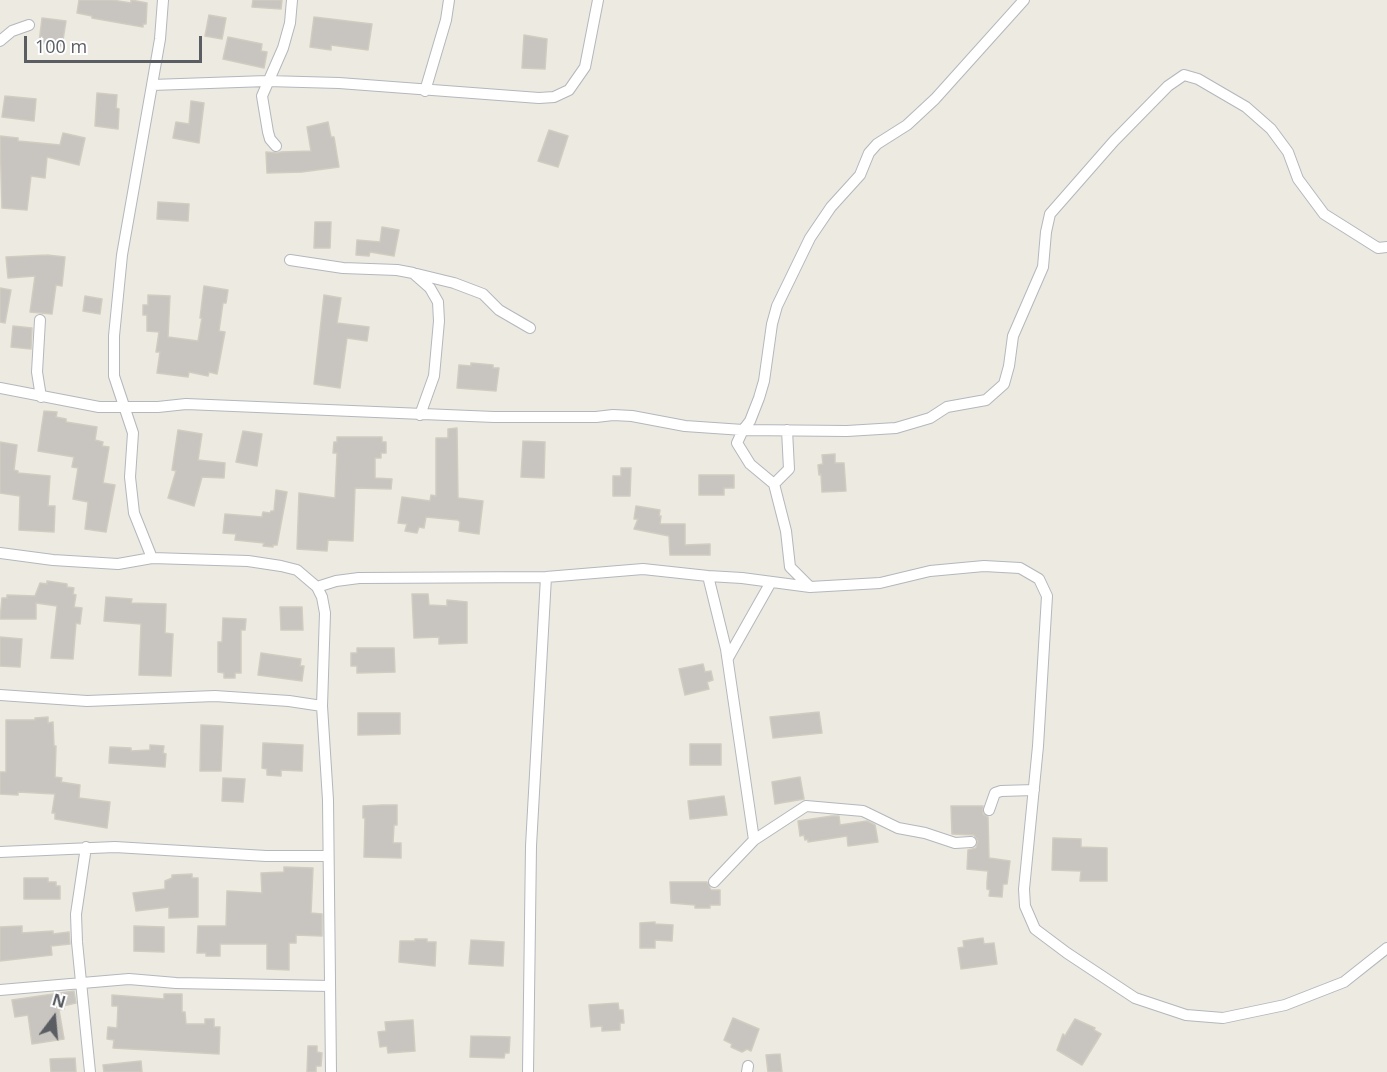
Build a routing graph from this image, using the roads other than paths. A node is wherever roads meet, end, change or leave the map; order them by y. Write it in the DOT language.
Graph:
graph roads {
  1 [pos="163,0"];
  2 [pos="292,0"];
  3 [pos="449,0"];
  4 [pos="598,0"];
  5 [pos="1024,0"];
  6 [pos="29,25"];
  7 [pos="0,41"];
  8 [pos="267,81"];
  9 [pos="152,85"];
  10 [pos="425,91"];
  11 [pos="276,146"];
  12 [pos="1387,246"];
  13 [pos="290,260"];
  14 [pos="413,273"];
  15 [pos="40,320"];
  16 [pos="530,328"];
  17 [pos="0,388"];
  18 [pos="41,397"];
  19 [pos="124,407"];
  20 [pos="420,415"];
  21 [pos="743,430"];
  22 [pos="787,430"];
  23 [pos="774,484"];
  24 [pos="0,553"];
  25 [pos="152,558"];
  26 [pos="546,576"];
  27 [pos="708,576"];
  28 [pos="771,582"];
  29 [pos="317,587"];
  30 [pos="810,587"];
  31 [pos="728,658"];
  32 [pos="0,695"];
  33 [pos="322,706"];
  34 [pos="1034,790"];
  35 [pos="989,810"];
  36 [pos="754,840"];
  37 [pos="970,842"];
  38 [pos="87,848"];
  39 [pos="0,852"];
  40 [pos="327,856"];
  41 [pos="714,882"];
  42 [pos="1387,948"];
  43 [pos="82,983"];
  44 [pos="330,986"];
  45 [pos="0,990"];
  46 [pos="90,1072"];
  47 [pos="331,1072"];
  48 [pos="528,1072"];
  1 -- 9 [label="street"];
  2 -- 8 [label="street"];
  3 -- 10 [label="street"];
  4 -- 10 [label="street"];
  5 -- 21 [label="street"];
  6 -- 7 [label="street"];
  8 -- 9 [label="street"];
  8 -- 10 [label="street"];
  8 -- 11 [label="street"];
  9 -- 19 [label="street"];
  12 -- 22 [label="street"];
  13 -- 14 [label="street"];
  14 -- 16 [label="street"];
  14 -- 20 [label="street"];
  15 -- 18 [label="street"];
  17 -- 18 [label="street"];
  18 -- 19 [label="street"];
  19 -- 20 [label="street"];
  19 -- 25 [label="street"];
  20 -- 21 [label="street"];
  21 -- 22 [label="street"];
  21 -- 23 [label="street"];
  22 -- 23 [label="street"];
  23 -- 30 [label="street"];
  24 -- 25 [label="street"];
  25 -- 29 [label="street"];
  26 -- 27 [label="street"];
  26 -- 29 [label="street"];
  26 -- 48 [label="street"];
  27 -- 28 [label="street"];
  27 -- 31 [label="street"];
  28 -- 30 [label="street"];
  28 -- 31 [label="street"];
  29 -- 33 [label="street"];
  30 -- 34 [label="street"];
  31 -- 36 [label="street"];
  32 -- 33 [label="street"];
  33 -- 40 [label="street"];
  34 -- 35 [label="street"];
  34 -- 42 [label="street"];
  36 -- 37 [label="street"];
  36 -- 41 [label="street"];
  38 -- 39 [label="street"];
  38 -- 40 [label="street"];
  38 -- 43 [label="street"];
  40 -- 44 [label="street"];
  43 -- 44 [label="street"];
  43 -- 45 [label="street"];
  43 -- 46 [label="street"];
  44 -- 47 [label="street"];
}
